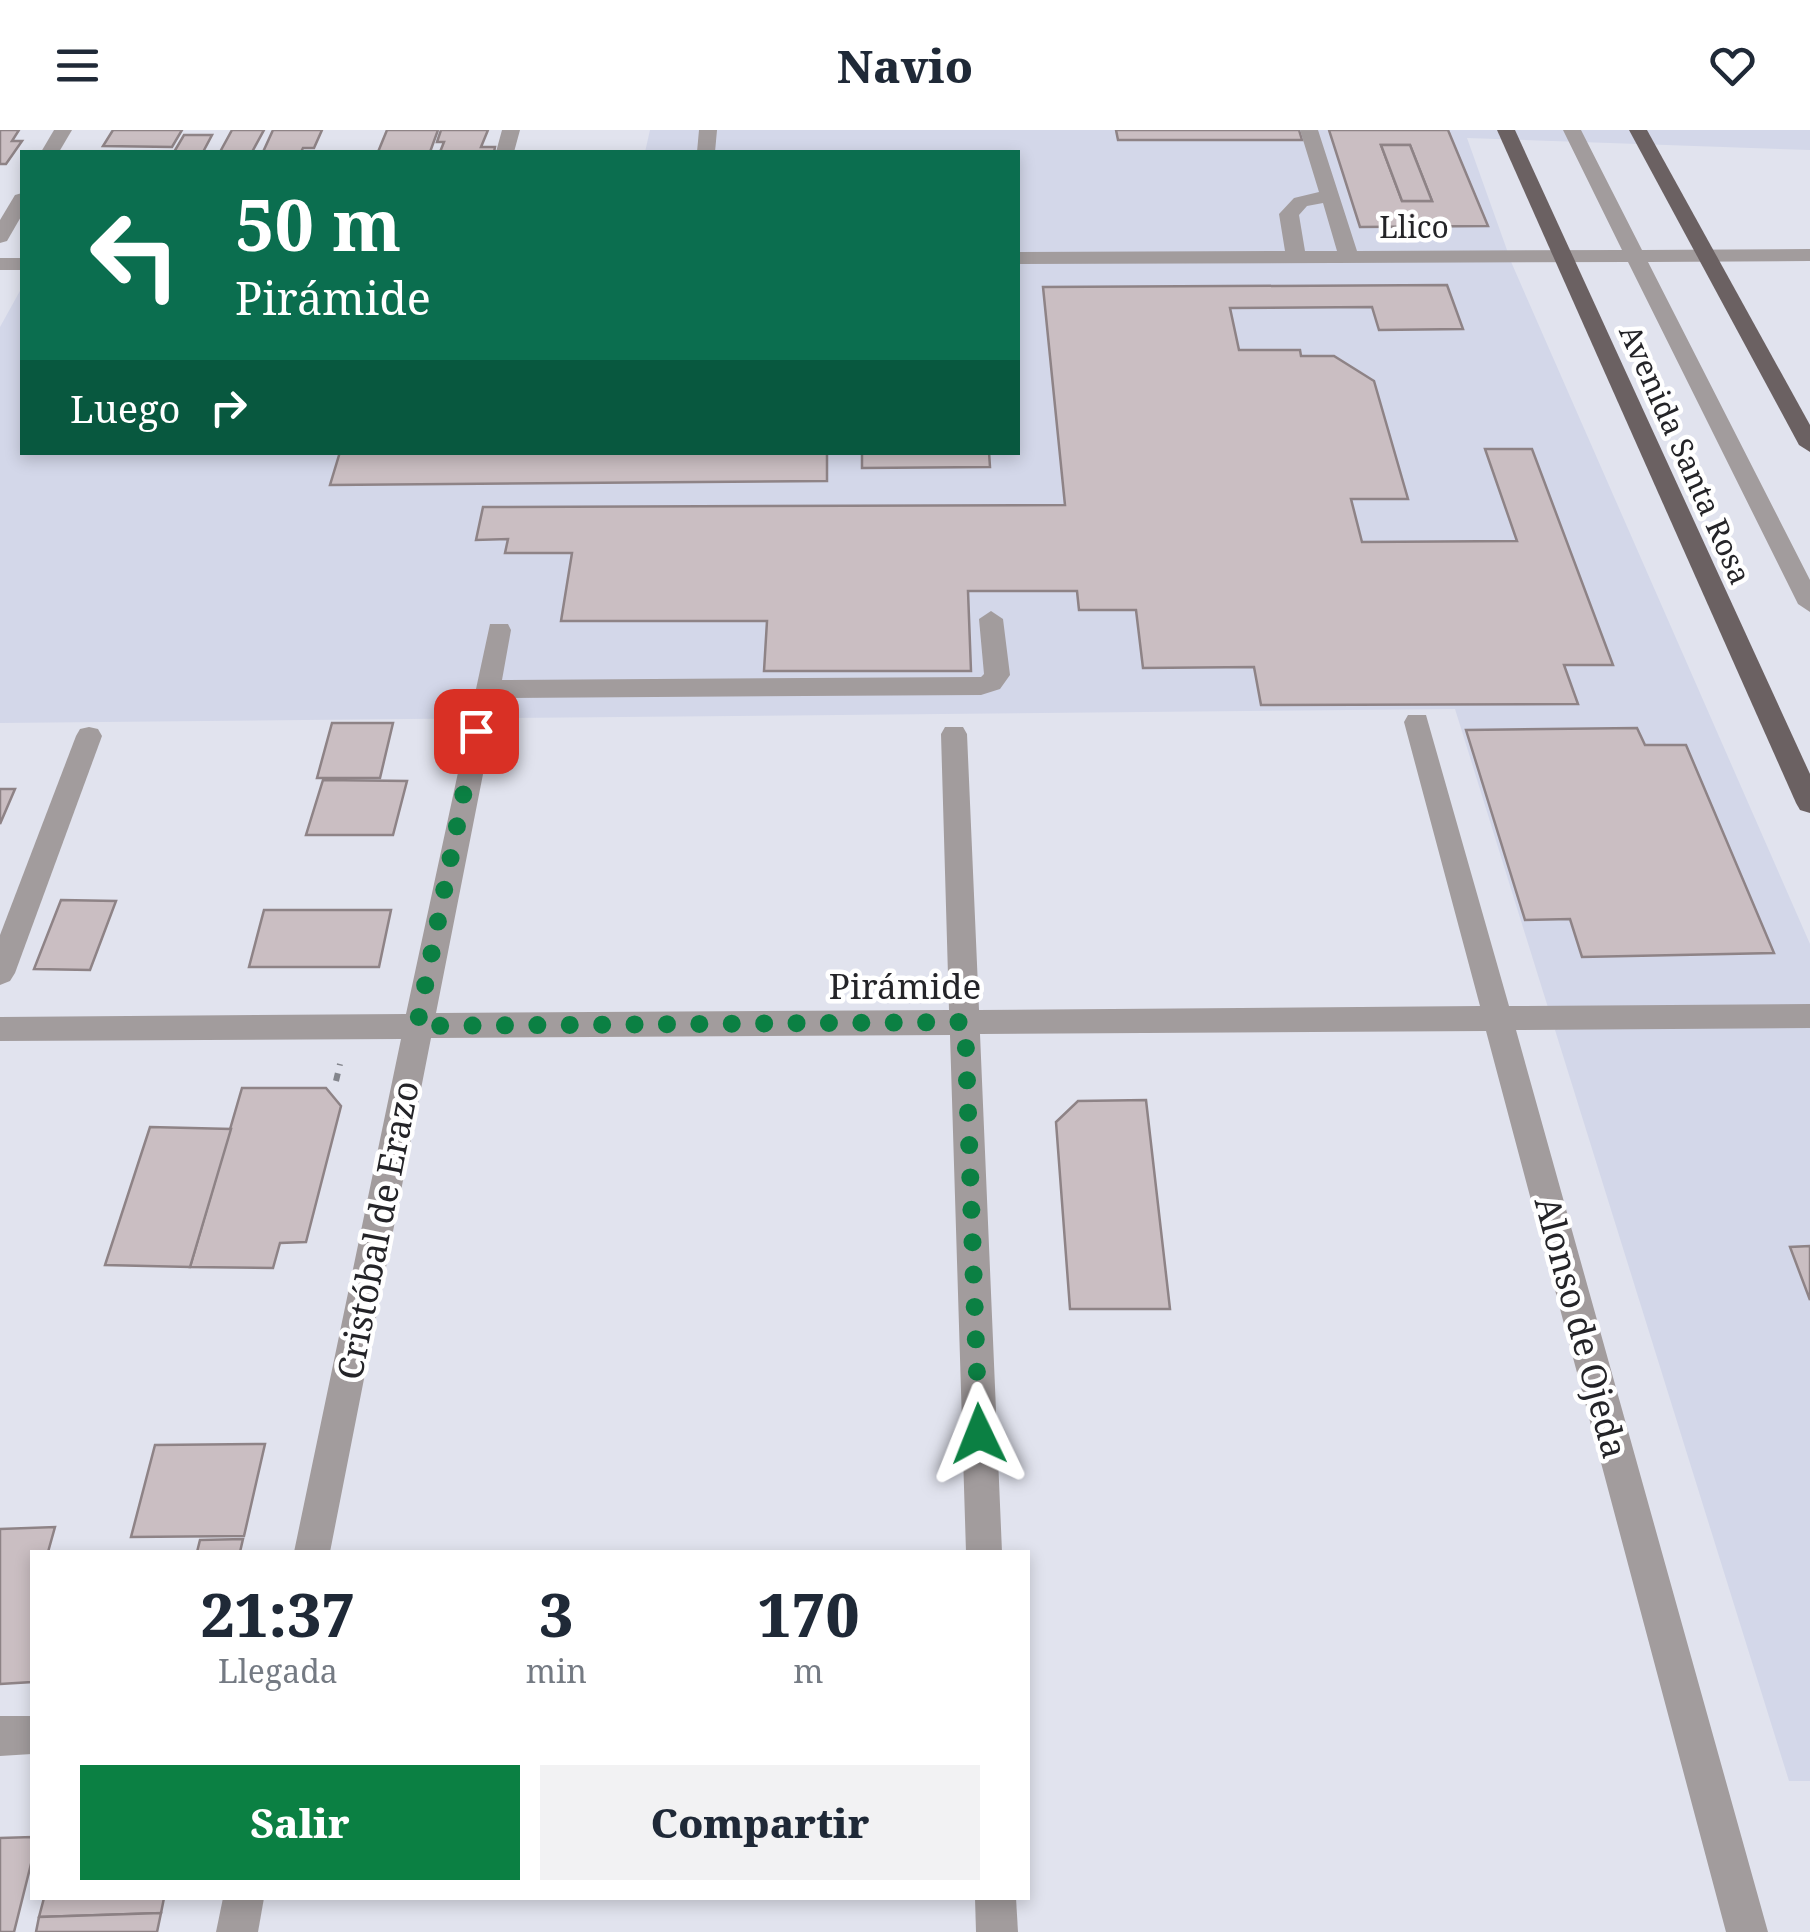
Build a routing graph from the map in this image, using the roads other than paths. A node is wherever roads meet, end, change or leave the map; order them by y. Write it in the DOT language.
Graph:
graph roads {
  1 [pos="1309,130"];
  2 [pos="1506,130"];
  3 [pos="1572,130"];
  4 [pos="1638,130"];
  5 [pos="1330,196"];
  6 [pos="20,203"];
  7 [pos="0,238"];
  8 [pos="1706,254"];
  9 [pos="1564,255"];
  10 [pos="1635,255"];
  11 [pos="1296,256"];
  12 [pos="1349,256"];
  13 [pos="1020,258"];
  14 [pos="1807,260"];
  15 [pos="1810,445"];
  16 [pos="1810,604"];
  17 [pos="992,619"];
  18 [pos="499,630"];
  19 [pos="488,689"];
  20 [pos="1417,722"];
  21 [pos="954,734"];
  22 [pos="89,736"];
  23 [pos="1810,803"];
  24 [pos="0,973"];
  25 [pos="1810,1016"];
  26 [pos="1498,1018"];
  27 [pos="965,1022"];
  28 [pos="417,1026"];
  29 [pos="0,1029"];
  30 [pos="312,1550"];
  31 [pos="984,1550"];
  32 [pos="30,1735"];
  33 [pos="0,1736"];
  34 [pos="244,1900"];
  35 [pos="996,1900"];
  36 [pos="237,1932"];
  37 [pos="997,1932"];
  38 [pos="1747,1932"];
  1 -- 5 [label="street"];
  2 -- 9 [label="main road, Avenida Santa Rosa"];
  3 -- 10 [label="street"];
  4 -- 8 [label="main road"];
  5 -- 11 [label="street"];
  5 -- 12 [label="street"];
  6 -- 7 [label="street"];
  8 -- 10 [label="street, Llico"];
  8 -- 14 [label="street, Llico"];
  8 -- 15 [label="main road"];
  9 -- 10 [label="street, Llico"];
  9 -- 12 [label="street, Llico"];
  9 -- 23 [label="main road, Avenida Santa Rosa"];
  10 -- 16 [label="street"];
  11 -- 12 [label="street, Llico"];
  11 -- 13 [label="street, Llico"];
  17 -- 19 [label="street"];
  18 -- 19 [label="street, Cristóbal de Erazo"];
  19 -- 28 [label="street, Cristóbal de Erazo"];
  20 -- 26 [label="street, Alonso de Ojeda"];
  21 -- 27 [label="street"];
  22 -- 24 [label="street"];
  25 -- 26 [label="street, Pirámide"];
  26 -- 27 [label="street, Pirámide"];
  26 -- 38 [label="street, Alonso de Ojeda"];
  27 -- 28 [label="street, Pirámide"];
  27 -- 31 [label="street"];
  28 -- 29 [label="street, Pirámide"];
  28 -- 30 [label="street, Cristóbal de Erazo"];
  32 -- 33 [label="street"];
  34 -- 36 [label="street"];
  35 -- 37 [label="street"];
}
